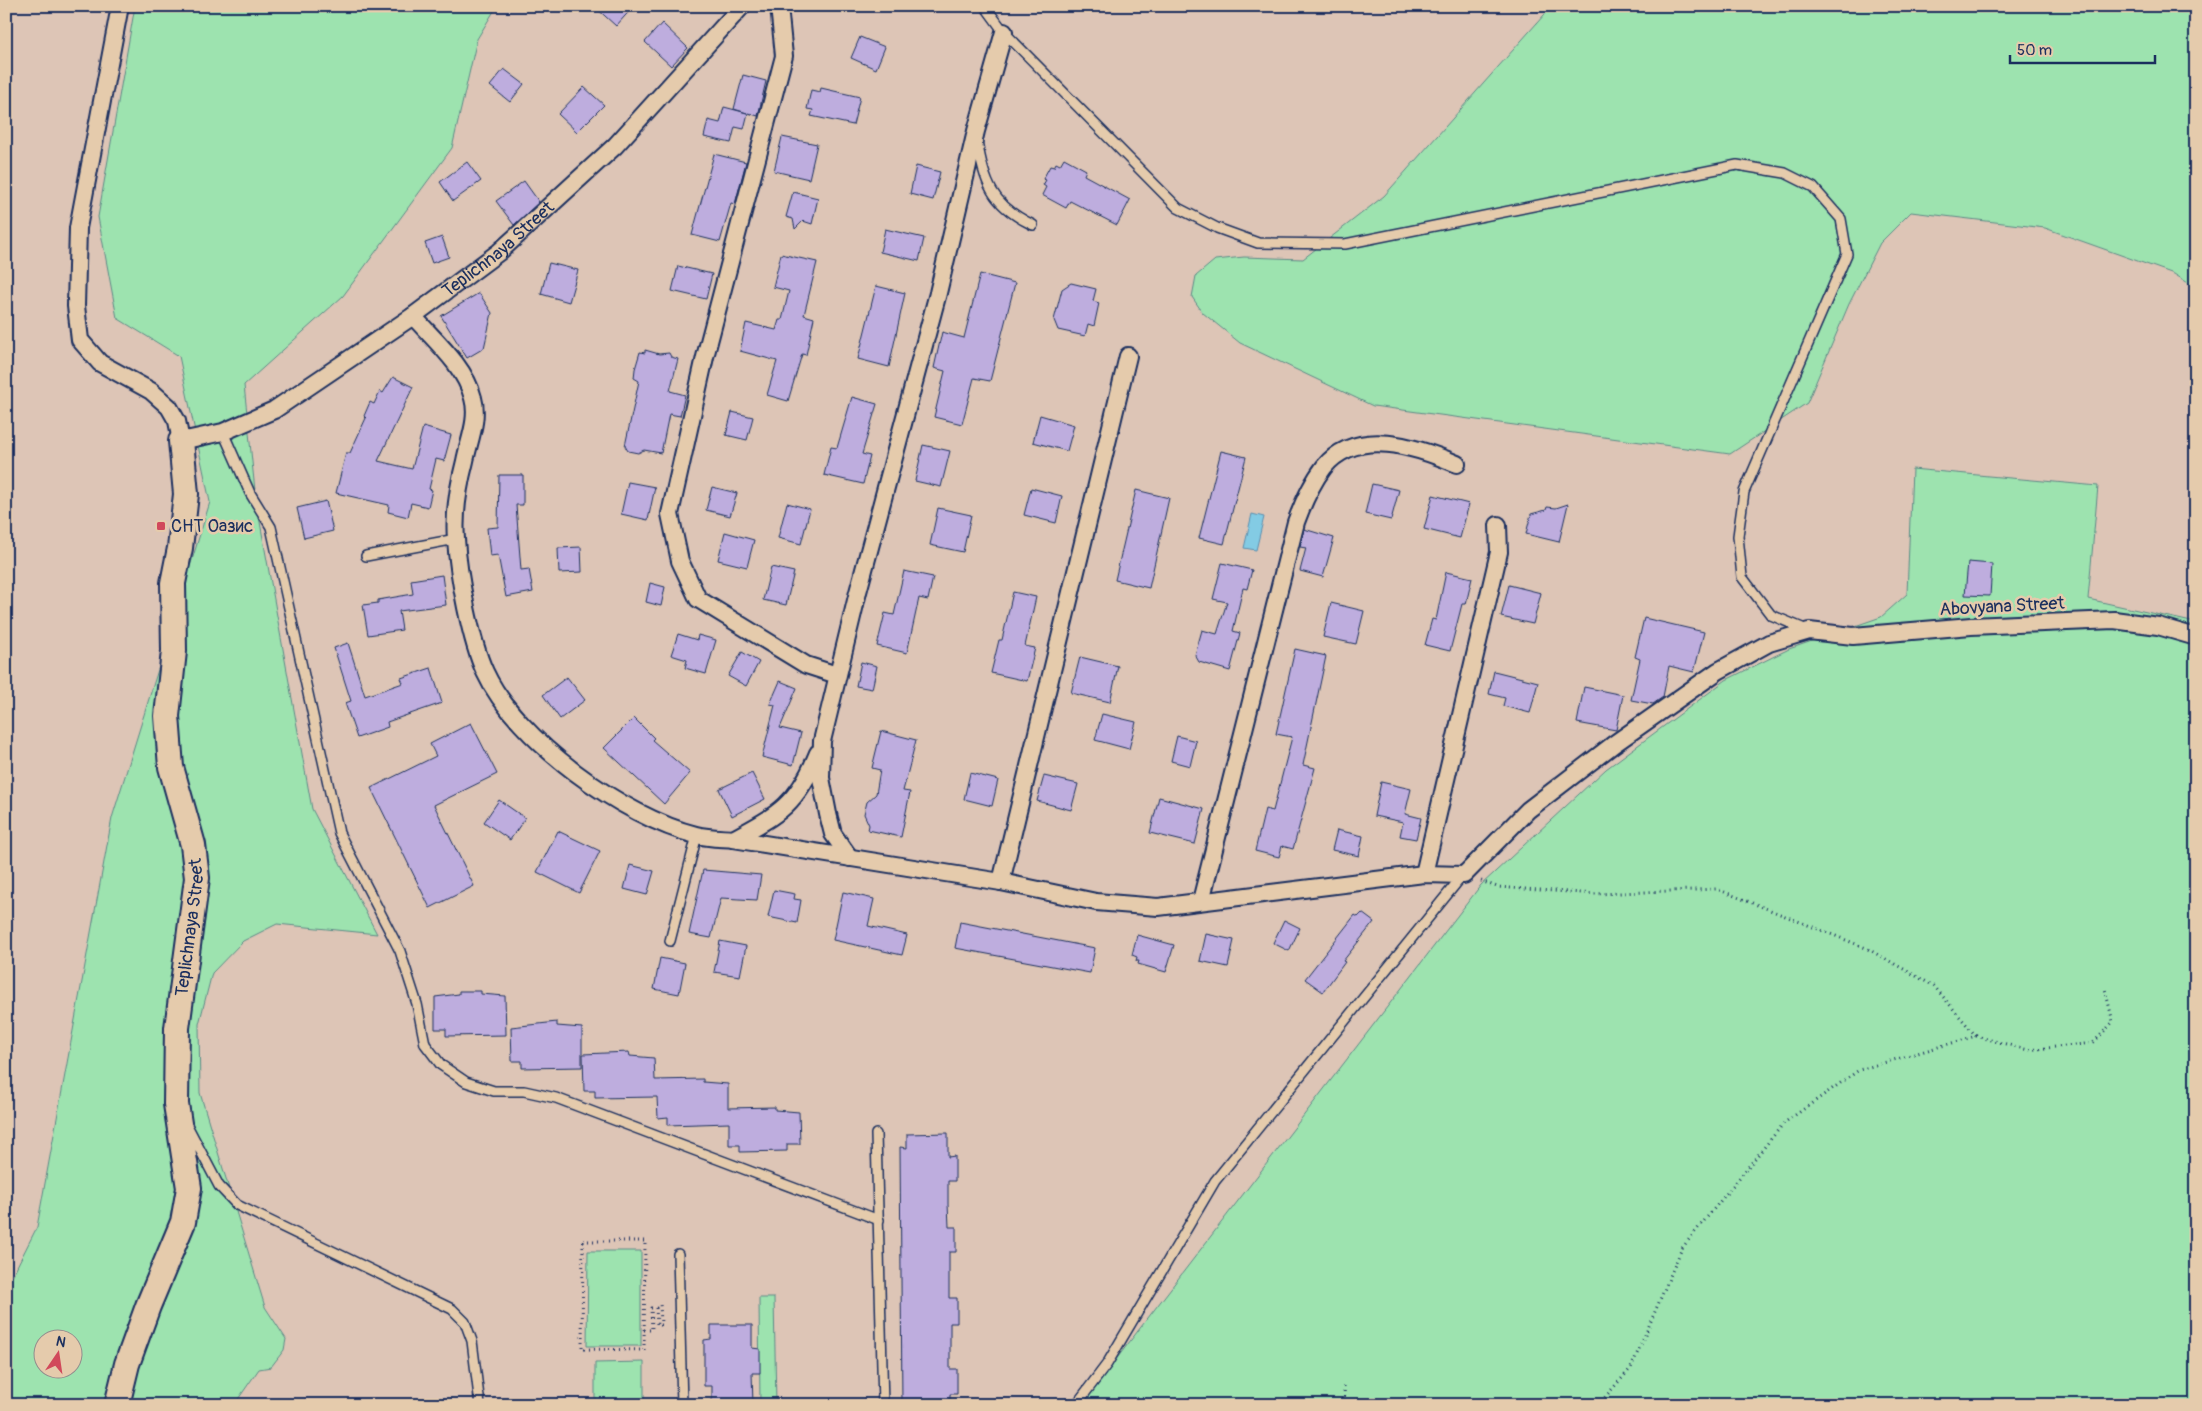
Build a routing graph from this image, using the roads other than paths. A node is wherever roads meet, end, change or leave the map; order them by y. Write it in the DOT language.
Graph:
graph roads {
  1 [pos="120,6"];
  2 [pos="742,6"];
  3 [pos="779,6"];
  4 [pos="985,6"];
  5 [pos="1004,32"];
  6 [pos="976,131"];
  7 [pos="1032,226"];
  8 [pos="414,316"];
  9 [pos="1128,356"];
  10 [pos="217,433"];
  11 [pos="181,441"];
  12 [pos="1457,464"];
  13 [pos="1498,525"];
  14 [pos="456,539"];
  15 [pos="366,556"];
  16 [pos="1809,631"];
  17 [pos="2196,637"];
  18 [pos="837,675"];
  19 [pos="822,742"];
  20 [pos="697,835"];
  21 [pos="733,839"];
  22 [pos="850,858"];
  23 [pos="1424,874"];
  24 [pos="1464,875"];
  25 [pos="1001,882"];
  26 [pos="1201,901"];
  27 [pos="670,942"];
  28 [pos="176,1104"];
  29 [pos="876,1134"];
  30 [pos="879,1220"];
  31 [pos="678,1254"];
  32 [pos="118,1405"];
  33 [pos="480,1405"];
  34 [pos="682,1405"];
  35 [pos="883,1405"];
  36 [pos="1076,1405"];
  1 -- 11 [label="street"];
  2 -- 8 [label="street, Teplichnaya Street"];
  3 -- 18 [label="street"];
  4 -- 5 [label="lane"];
  5 -- 6 [label="street"];
  5 -- 16 [label="lane"];
  6 -- 7 [label="lane"];
  6 -- 18 [label="street"];
  8 -- 10 [label="street, Teplichnaya Street"];
  8 -- 14 [label="street"];
  9 -- 25 [label="street"];
  10 -- 11 [label="street, Teplichnaya Street"];
  10 -- 30 [label="lane"];
  11 -- 28 [label="street, Teplichnaya Street"];
  12 -- 26 [label="street"];
  13 -- 23 [label="street"];
  14 -- 15 [label="lane"];
  14 -- 20 [label="street"];
  16 -- 17 [label="street, Abovyana Street"];
  16 -- 24 [label="street"];
  18 -- 19 [label="street"];
  19 -- 21 [label="street"];
  19 -- 22 [label="street"];
  20 -- 21 [label="street"];
  20 -- 27 [label="lane"];
  21 -- 22 [label="street"];
  22 -- 25 [label="street"];
  23 -- 24 [label="street"];
  23 -- 26 [label="street"];
  24 -- 36 [label="lane"];
  25 -- 26 [label="street"];
  28 -- 32 [label="street, Teplichnaya Street"];
  28 -- 33 [label="lane"];
  29 -- 30 [label="lane"];
  30 -- 35 [label="lane"];
  31 -- 34 [label="lane"];
}
